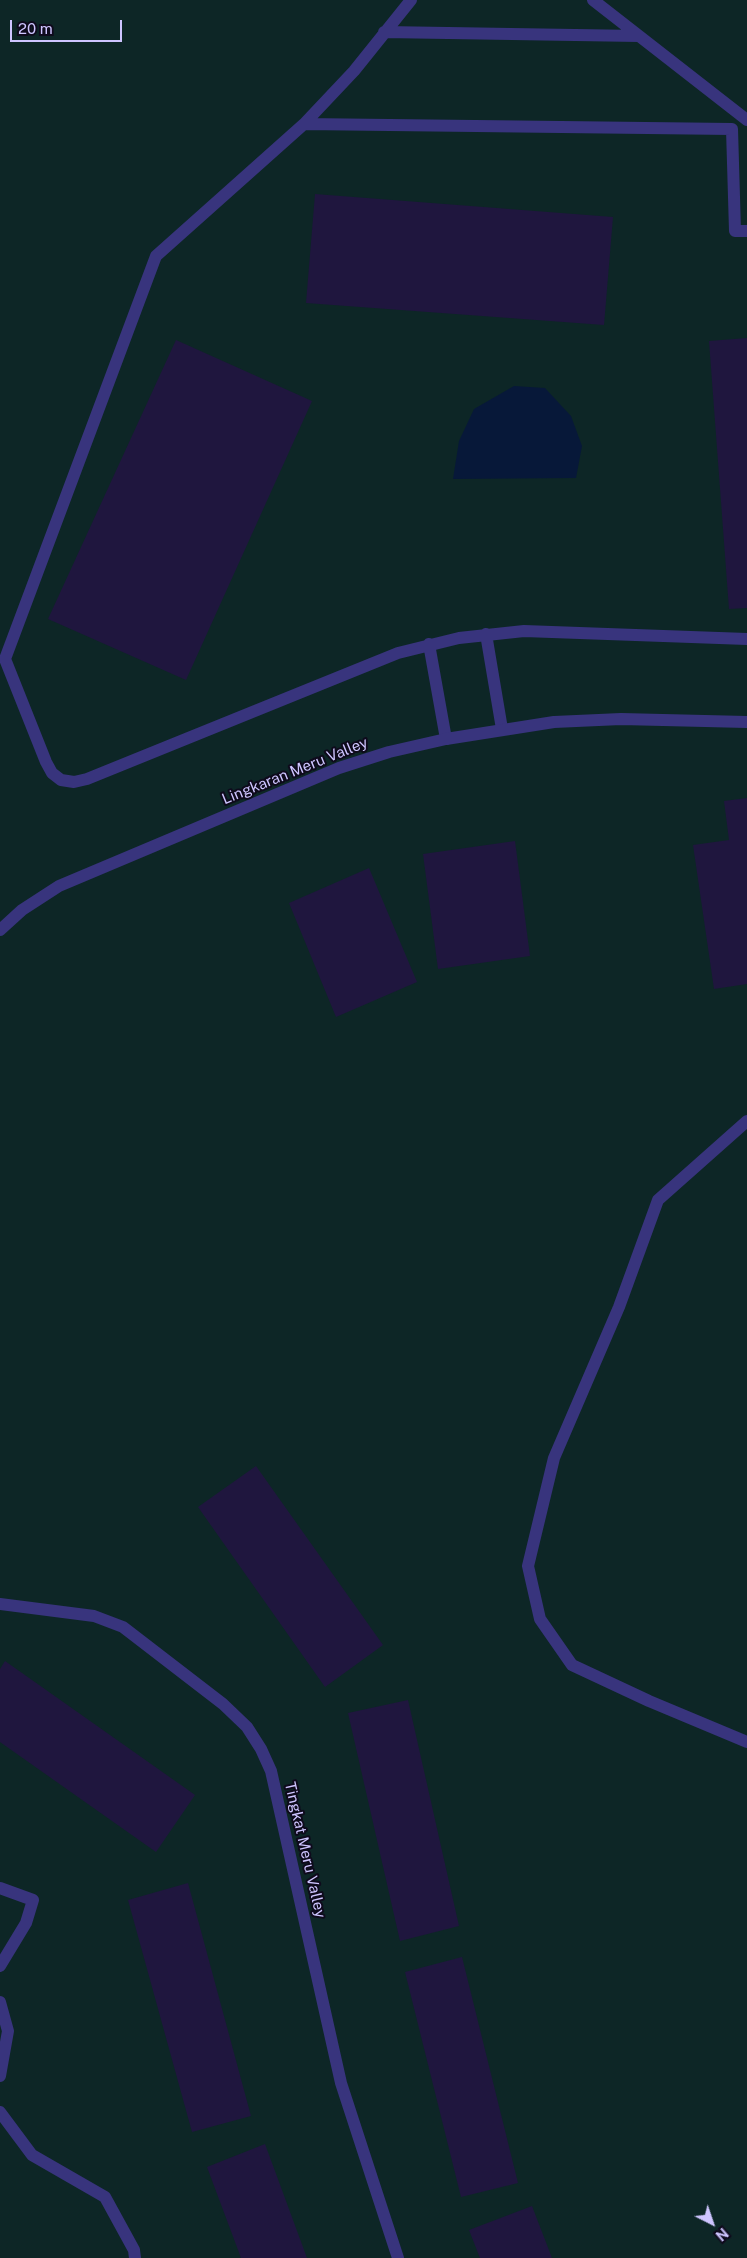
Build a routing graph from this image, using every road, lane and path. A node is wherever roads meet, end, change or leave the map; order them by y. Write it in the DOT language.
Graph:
graph roads {
  1 [pos="411,0"];
  2 [pos="593,0"];
  3 [pos="384,32"];
  4 [pos="639,36"];
  5 [pos="745,118"];
  6 [pos="304,124"];
  7 [pos="732,129"];
  8 [pos="747,231"];
  9 [pos="486,634"];
  10 [pos="747,639"];
  11 [pos="429,644"];
  12 [pos="747,722"];
  13 [pos="502,729"];
  14 [pos="446,739"];
  15 [pos="0,930"];
  16 [pos="747,1121"];
  17 [pos="0,1604"];
  18 [pos="747,1742"];
  19 [pos="0,1888"];
  20 [pos="0,1966"];
  21 [pos="0,2002"];
  22 [pos="0,2076"];
  23 [pos="0,2112"];
  24 [pos="135,2258"];
  25 [pos="398,2258"];
  1 -- 3 [label="street"];
  2 -- 4 [label="street"];
  3 -- 4 [label="street"];
  3 -- 6 [label="street"];
  4 -- 5 [label="street"];
  5 -- 7 [label="street"];
  6 -- 7 [label="street"];
  6 -- 11 [label="street"];
  7 -- 8 [label="street"];
  9 -- 10 [label="street"];
  9 -- 11 [label="street"];
  9 -- 13 [label="street"];
  11 -- 14 [label="street"];
  12 -- 13 [label="street, Lingkaran Meru Valley"];
  13 -- 14 [label="street, Lingkaran Meru Valley"];
  14 -- 15 [label="street, Lingkaran Meru Valley"];
  16 -- 18 [label="street"];
  17 -- 25 [label="street, Tingkat Meru Valley"];
  19 -- 20 [label="street"];
  21 -- 22 [label="street"];
  23 -- 24 [label="street"];
}
